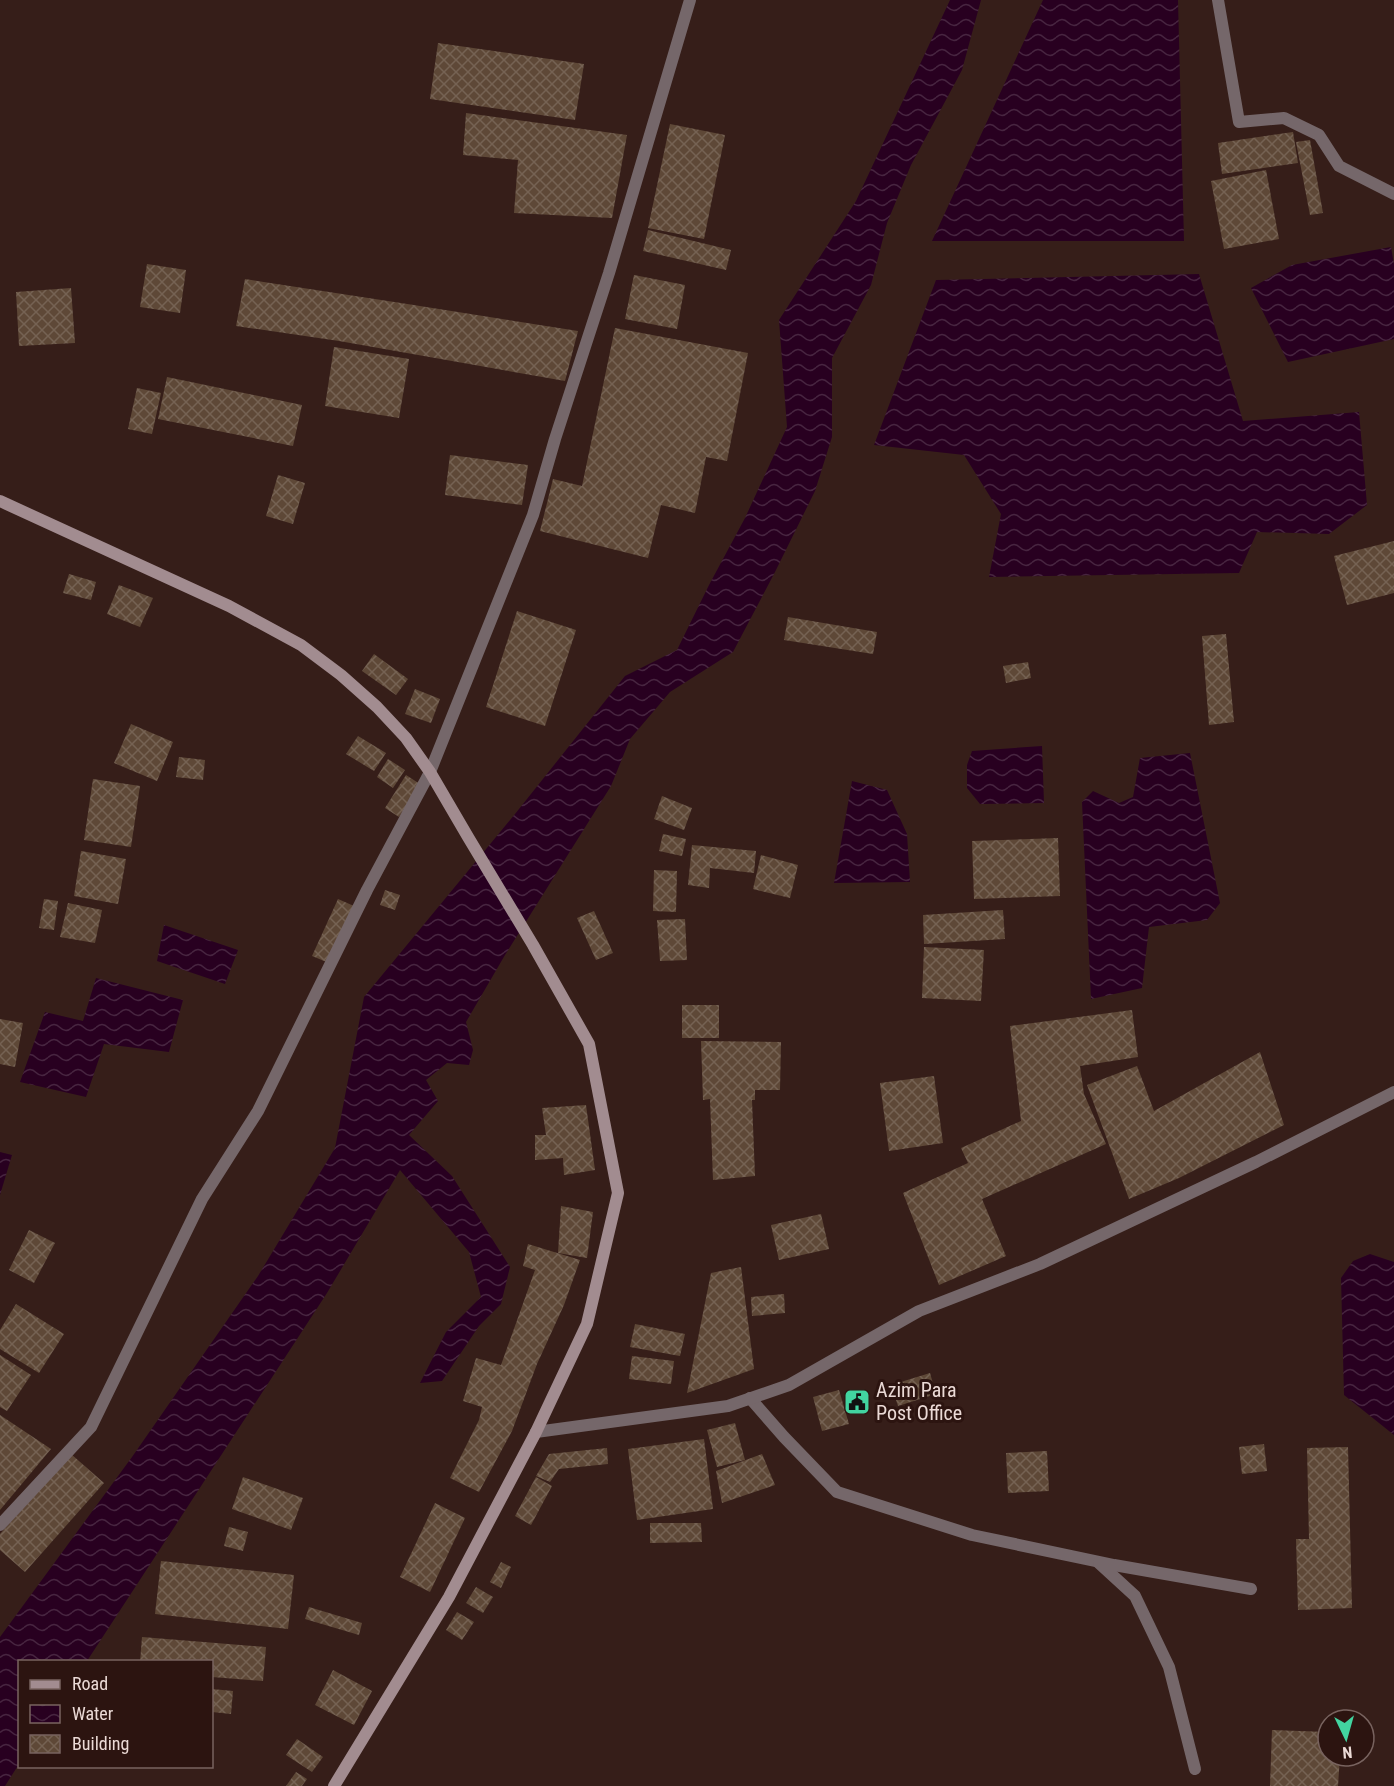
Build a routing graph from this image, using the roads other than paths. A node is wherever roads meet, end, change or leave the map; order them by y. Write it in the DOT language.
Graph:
graph roads {
  1 [pos="690,0"];
  2 [pos="1218,0"];
  3 [pos="1394,194"];
  4 [pos="0,501"];
  5 [pos="430,772"];
  6 [pos="1394,1092"];
  7 [pos="750,1398"];
  8 [pos="536,1432"];
  9 [pos="0,1525"];
  10 [pos="1098,1562"];
  11 [pos="1251,1588"];
  12 [pos="1195,1769"];
  13 [pos="334,1786"];
  1 -- 5 [label="street"];
  2 -- 3 [label="street"];
  4 -- 5 [label="main road"];
  5 -- 8 [label="main road"];
  5 -- 9 [label="street"];
  6 -- 7 [label="street"];
  7 -- 8 [label="street"];
  7 -- 10 [label="street"];
  8 -- 13 [label="main road"];
  10 -- 11 [label="street"];
  10 -- 12 [label="street"];
}
